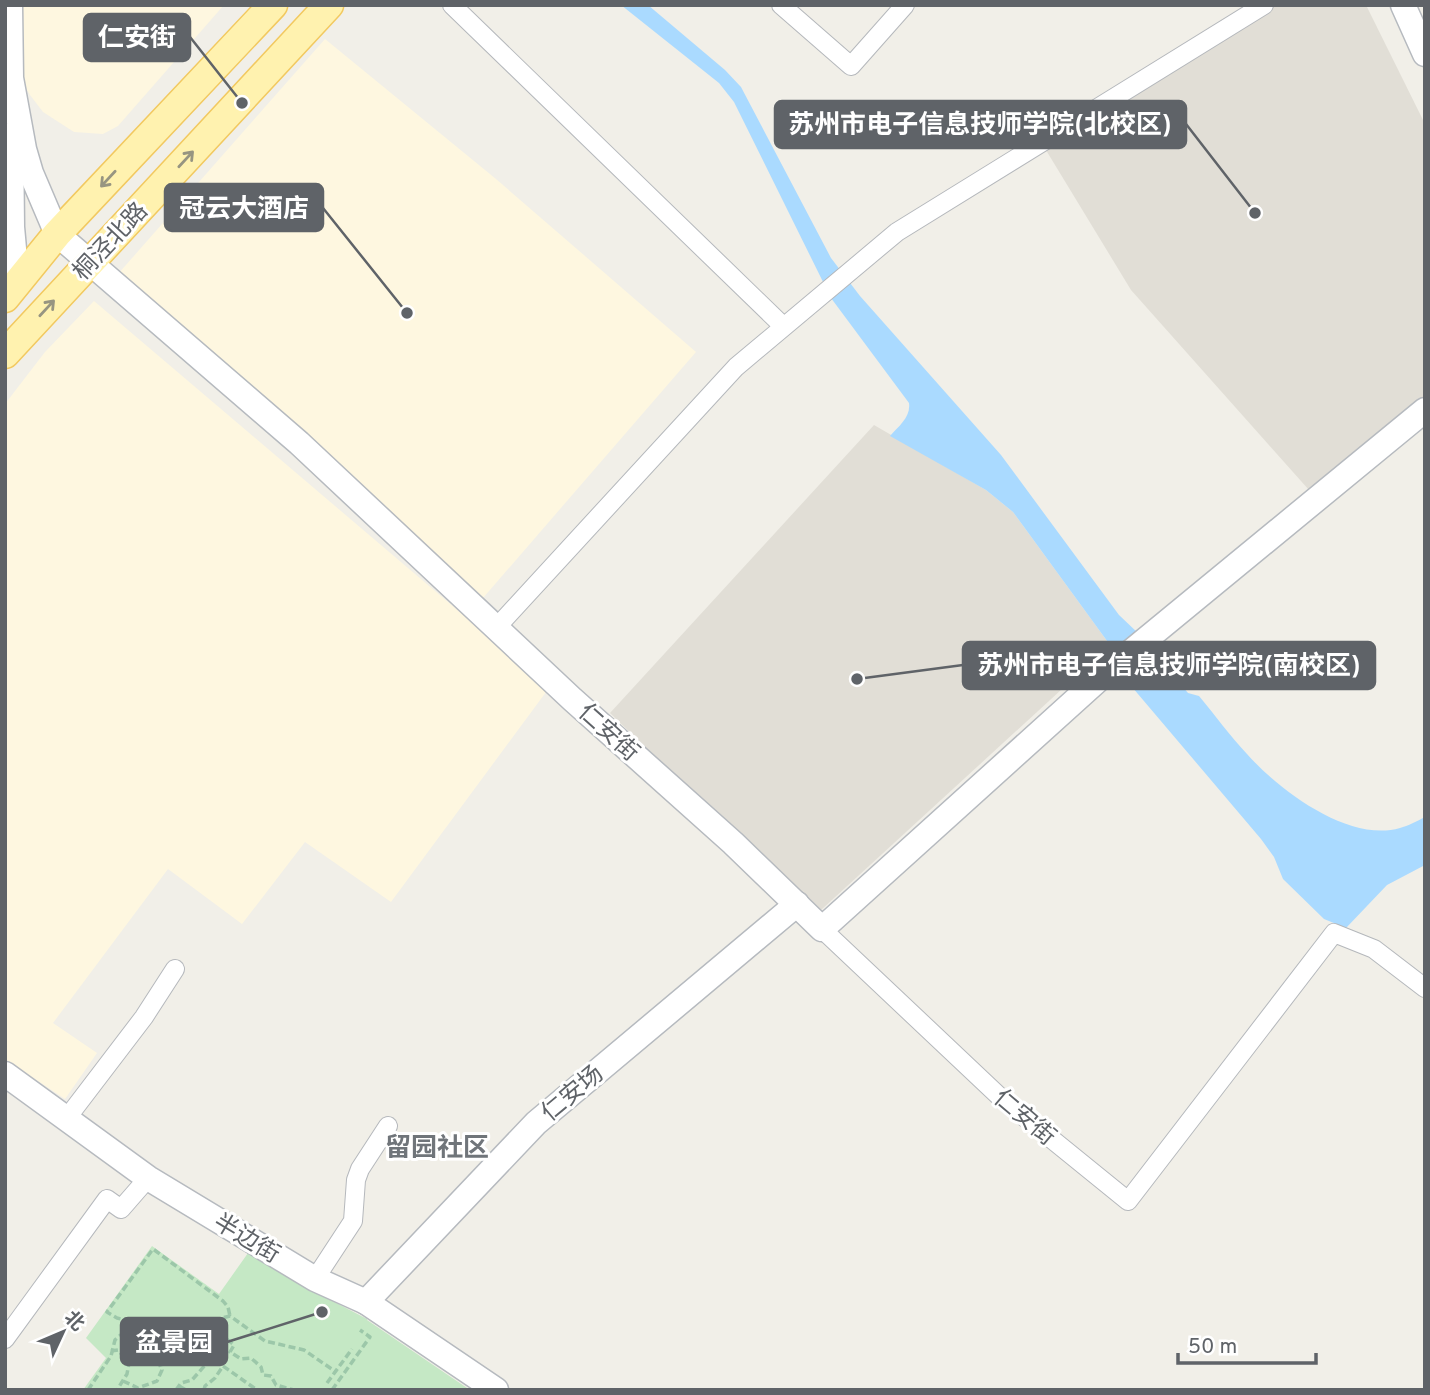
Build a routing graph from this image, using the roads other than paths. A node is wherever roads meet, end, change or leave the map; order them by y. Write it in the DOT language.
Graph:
graph roads {
  1 [pos="10,5"];
  2 [pos="273,5"];
  3 [pos="329,5"];
  4 [pos="452,5"];
  5 [pos="781,5"];
  6 [pos="905,5"];
  7 [pos="1264,5"];
  8 [pos="1403,5"];
  9 [pos="1425,54"];
  10 [pos="11,78"];
  11 [pos="57,234"];
  12 [pos="89,263"];
  13 [pos="11,290"];
  14 [pos="783,326"];
  15 [pos="5,354"];
  16 [pos="1425,410"];
  17 [pos="496,628"];
  18 [pos="797,904"];
  19 [pos="822,929"];
  20 [pos="175,969"];
  21 [pos="1425,988"];
  22 [pos="5,1074"];
  23 [pos="67,1118"];
  24 [pos="387,1126"];
  25 [pos="148,1178"];
  26 [pos="315,1279"];
  27 [pos="366,1302"];
  28 [pos="5,1339"];
  29 [pos="496,1390"];
  1 -- 10 [label="street"];
  2 -- 11 [label="main road, 桐泾北路, one-way"];
  12 -- 3 [label="main road, 桐泾北路, one-way"];
  4 -- 14 [label="street"];
  5 -- 6 [label="street"];
  7 -- 14 [label="street"];
  8 -- 9 [label="street"];
  10 -- 11 [label="street"];
  10 -- 13 [label="street"];
  11 -- 12 [label="street, 仁安街"];
  11 -- 13 [label="main road, 桐泾北路"];
  15 -- 12 [label="main road, 桐泾北路, one-way"];
  12 -- 17 [label="street, 仁安街"];
  14 -- 17 [label="street"];
  16 -- 19 [label="street"];
  17 -- 18 [label="street, 仁安街"];
  18 -- 19 [label="street, 仁安街"];
  18 -- 27 [label="street, 仁安场"];
  19 -- 21 [label="street, 仁安街"];
  20 -- 23 [label="street"];
  22 -- 23 [label="street, 半边街"];
  23 -- 25 [label="street, 半边街"];
  24 -- 26 [label="street"];
  25 -- 26 [label="street, 半边街"];
  25 -- 28 [label="street"];
  26 -- 27 [label="street, 半边街"];
  27 -- 29 [label="street, 半边街"];
}
